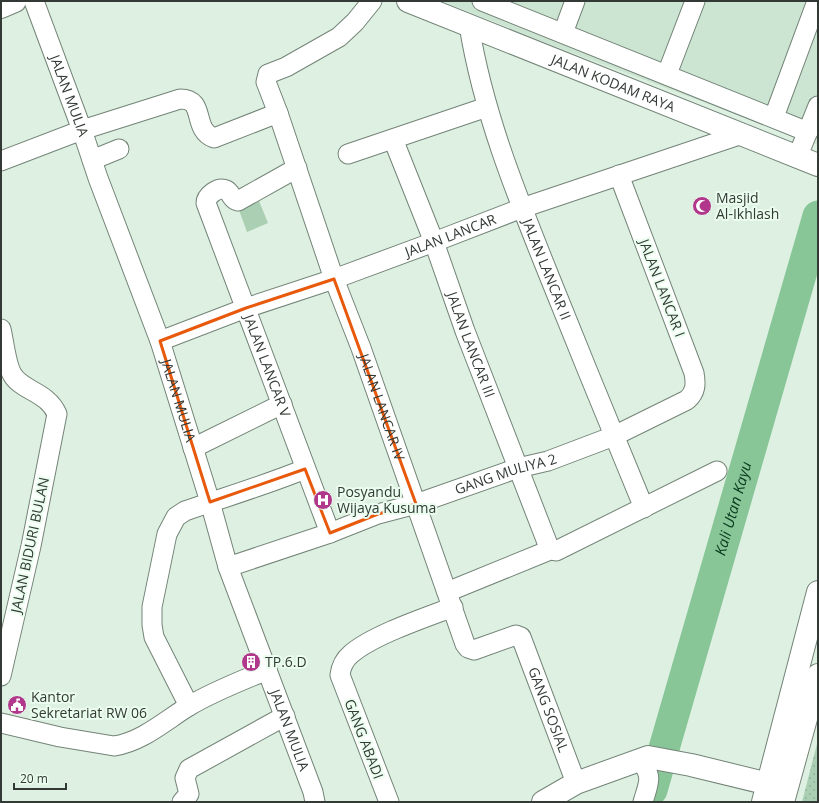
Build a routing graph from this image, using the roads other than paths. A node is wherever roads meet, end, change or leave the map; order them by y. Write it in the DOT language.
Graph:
graph roads {
  1 [pos="15,1"];
  2 [pos="34,1"];
  3 [pos="372,1"];
  4 [pos="408,1"];
  5 [pos="482,1"];
  6 [pos="575,1"];
  7 [pos="695,1"];
  8 [pos="817,1"];
  9 [pos="1,7"];
  10 [pos="469,25"];
  11 [pos="563,33"];
  12 [pos="667,74"];
  13 [pos="818,106"];
  14 [pos="487,107"];
  15 [pos="278,113"];
  16 [pos="774,117"];
  17 [pos="82,130"];
  18 [pos="808,132"];
  19 [pos="742,134"];
  20 [pos="393,139"];
  21 [pos="119,149"];
  22 [pos="348,154"];
  23 [pos="797,158"];
  24 [pos="1,160"];
  25 [pos="92,160"];
  26 [pos="818,165"];
  27 [pos="297,168"];
  28 [pos="619,175"];
  29 [pos="522,208"];
  30 [pos="434,242"];
  31 [pos="334,279"];
  32 [pos="246,308"];
  33 [pos="1,329"];
  34 [pos="160,342"];
  35 [pos="687,400"];
  36 [pos="282,404"];
  37 [pos="614,436"];
  38 [pos="193,448"];
  39 [pos="518,468"];
  40 [pos="305,469"];
  41 [pos="717,471"];
  42 [pos="210,502"];
  43 [pos="416,504"];
  44 [pos="644,508"];
  45 [pos="330,533"];
  46 [pos="550,550"];
  47 [pos="228,567"];
  48 [pos="818,592"];
  49 [pos="450,599"];
  50 [pos="520,636"];
  51 [pos="818,664"];
  52 [pos="267,670"];
  53 [pos="818,675"];
  54 [pos="1,676"];
  55 [pos="792,686"];
  56 [pos="189,706"];
  57 [pos="285,716"];
  58 [pos="1,723"];
  59 [pos="646,758"];
  60 [pos="576,784"];
  61 [pos="766,793"];
  62 [pos="550,800"];
  63 [pos="182,802"];
  64 [pos="316,802"];
  65 [pos="389,802"];
  66 [pos="643,802"];
  67 [pos="783,802"];
  1 -- 9 [label="street"];
  2 -- 17 [label="street, JALAN MULIA"];
  3 -- 15 [label="street"];
  4 -- 10 [label="street, JALAN KODAM RAYA"];
  5 -- 11 [label="street"];
  6 -- 11 [label="street"];
  7 -- 12 [label="street"];
  8 -- 16 [label="street"];
  10 -- 14 [label="street, JALAN LANCAR II"];
  10 -- 19 [label="street, JALAN KODAM RAYA"];
  11 -- 12 [label="street"];
  12 -- 16 [label="street"];
  13 -- 18 [label="street"];
  14 -- 20 [label="street"];
  14 -- 29 [label="street, JALAN LANCAR II"];
  15 -- 17 [label="street"];
  15 -- 27 [label="street, JALAN LANCAR IV"];
  16 -- 18 [label="street"];
  17 -- 24 [label="street"];
  17 -- 25 [label="street, JALAN MULIA"];
  18 -- 23 [label="street"];
  19 -- 23 [label="street, JALAN KODAM RAYA"];
  19 -- 28 [label="street, JALAN LANCAR"];
  20 -- 22 [label="street"];
  20 -- 30 [label="street, JALAN LANCAR III"];
  21 -- 25 [label="street"];
  23 -- 26 [label="street, JALAN KODAM RAYA"];
  25 -- 34 [label="street, JALAN MULIA"];
  27 -- 31 [label="street, JALAN LANCAR IV"];
  27 -- 32 [label="street, JALAN LANCAR V"];
  28 -- 29 [label="street, JALAN LANCAR"];
  28 -- 35 [label="street, JALAN LANCAR I"];
  29 -- 30 [label="street, JALAN LANCAR"];
  29 -- 37 [label="street, JALAN LANCAR II"];
  30 -- 31 [label="street, JALAN LANCAR"];
  30 -- 39 [label="street, JALAN LANCAR III"];
  31 -- 32 [label="street, JALAN LANCAR"];
  31 -- 43 [label="street, JALAN LANCAR IV"];
  32 -- 34 [label="street, JALAN LANCAR"];
  32 -- 36 [label="street, JALAN LANCAR V"];
  33 -- 54 [label="street, JALAN BIDURI BULAN"];
  34 -- 38 [label="street, JALAN MULIA"];
  35 -- 37 [label="street, GANG MULIYA 2"];
  36 -- 38 [label="street"];
  36 -- 40 [label="street, JALAN LANCAR V"];
  37 -- 39 [label="street, GANG MULIYA 2"];
  37 -- 44 [label="street, JALAN LANCAR II"];
  38 -- 42 [label="street, JALAN MULIA"];
  39 -- 43 [label="street, GANG MULIYA 2"];
  39 -- 46 [label="street, JALAN LANCAR III"];
  40 -- 42 [label="street"];
  40 -- 45 [label="street, JALAN LANCAR V"];
  41 -- 44 [label="street"];
  42 -- 47 [label="street, JALAN MULIA"];
  42 -- 56 [label="street"];
  43 -- 45 [label="street, GANG MULIYA 2"];
  43 -- 49 [label="street, JALAN LANCAR IV"];
  44 -- 46 [label="street"];
  45 -- 47 [label="street, GANG MULIYA 2"];
  46 -- 49 [label="street"];
  47 -- 52 [label="street, JALAN MULIA"];
  48 -- 55 [label="street"];
  49 -- 50 [label="street, JALAN LANCAR IV"];
  49 -- 65 [label="street, GANG ABADI"];
  50 -- 60 [label="street, GANG SOSIAL"];
  51 -- 55 [label="street"];
  52 -- 56 [label="street"];
  52 -- 57 [label="street, JALAN MULIA"];
  53 -- 67 [label="street"];
  55 -- 61 [label="street"];
  56 -- 58 [label="street"];
  57 -- 63 [label="street"];
  57 -- 64 [label="street, JALAN MULIA"];
  59 -- 60 [label="street"];
  59 -- 61 [label="street"];
  59 -- 66 [label="street"];
  60 -- 62 [label="street"];
}
